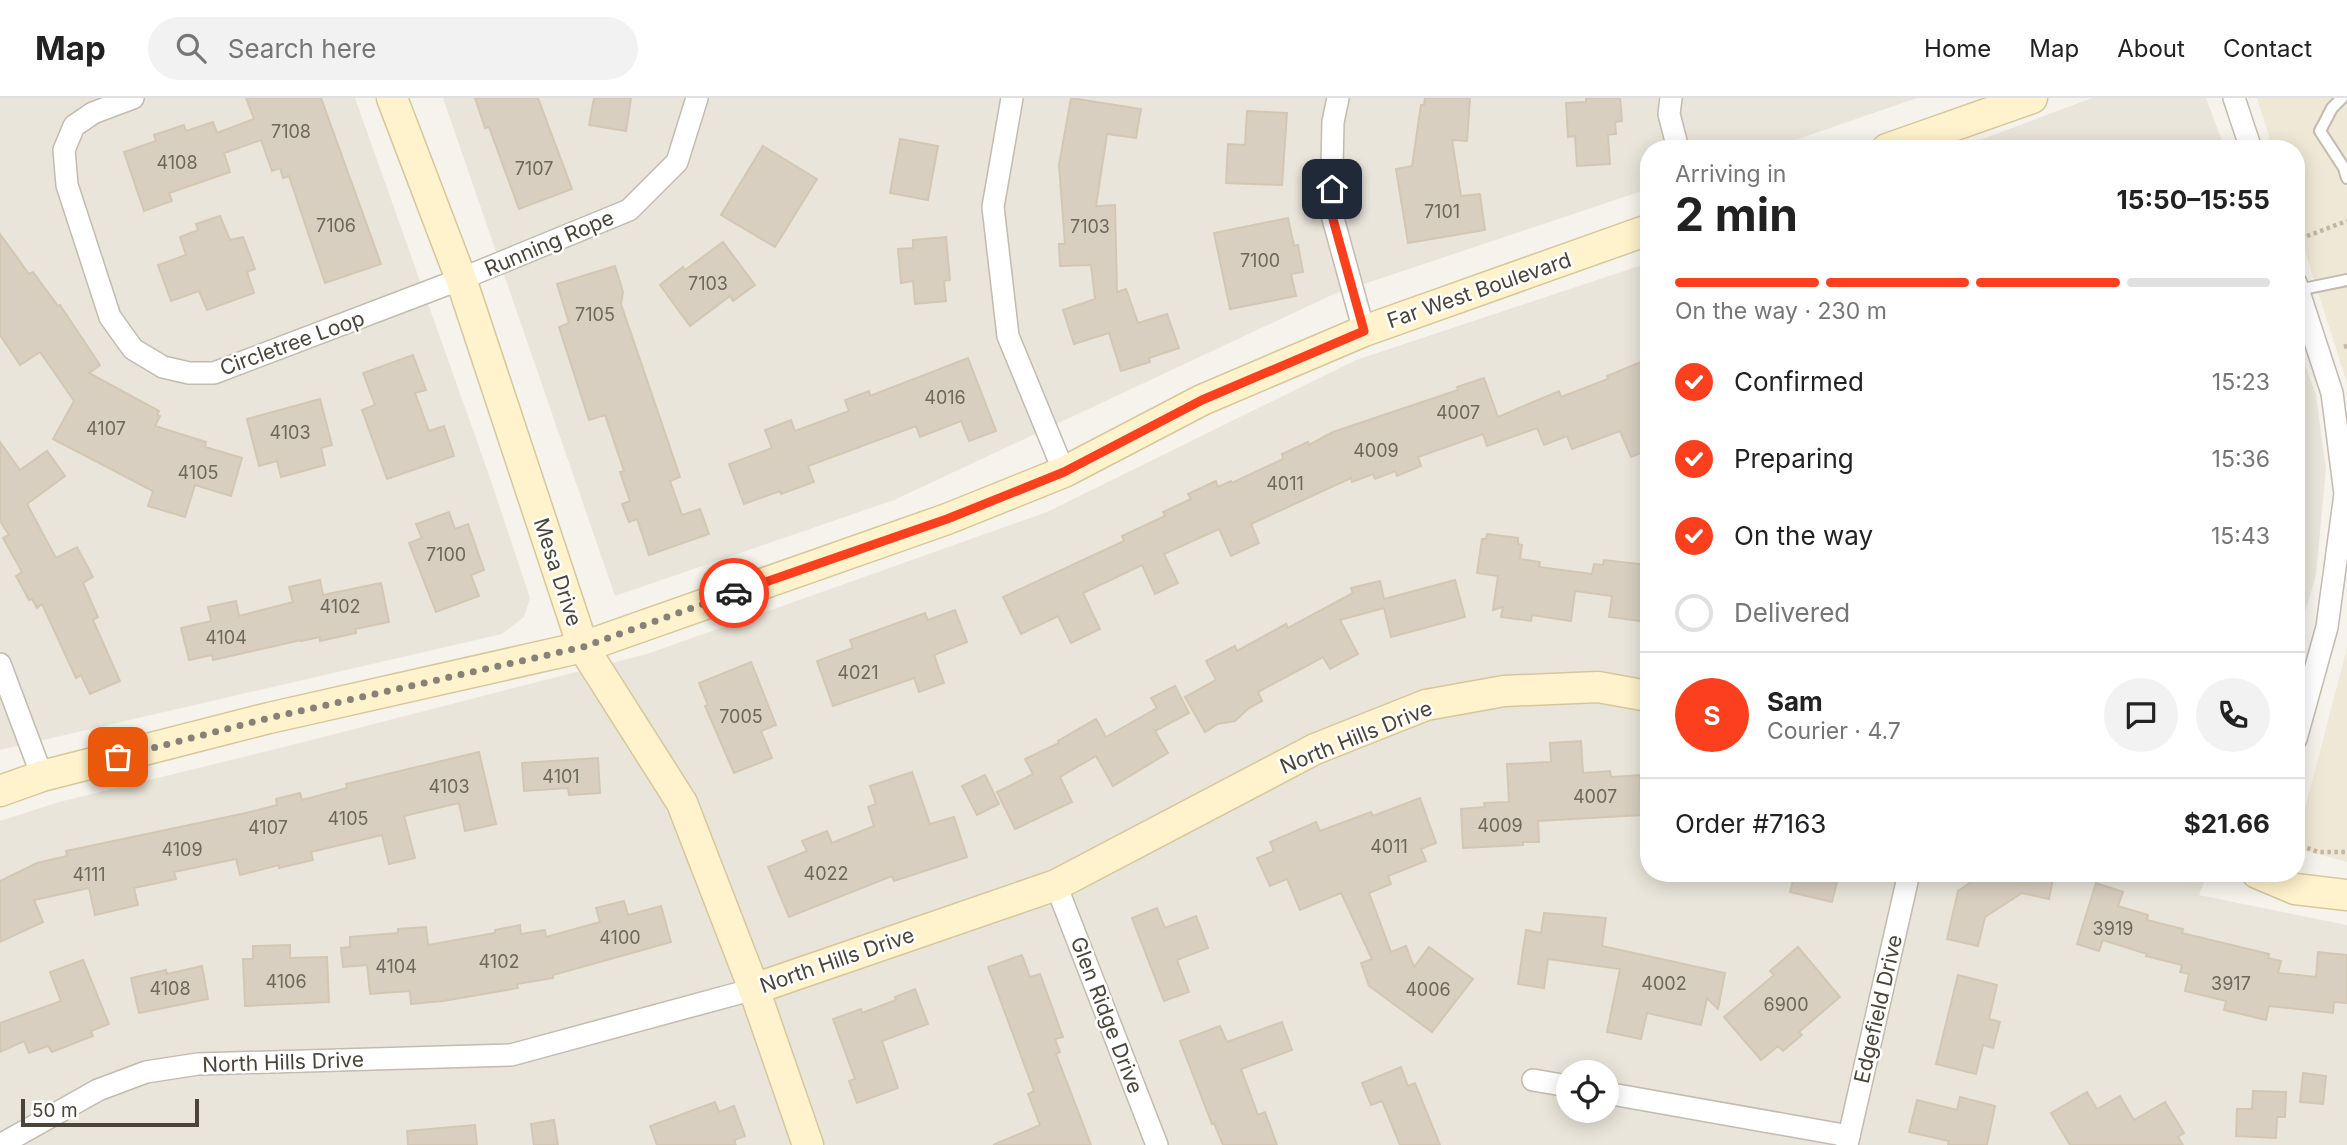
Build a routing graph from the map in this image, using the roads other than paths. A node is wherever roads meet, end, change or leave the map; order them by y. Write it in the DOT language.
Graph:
graph roads {
  1 [pos="133,98"];
  2 [pos="392,98"];
  3 [pos="697,98"];
  4 [pos="1012,98"];
  5 [pos="1338,98"];
  6 [pos="1671,98"];
  7 [pos="2032,98"];
  8 [pos="2234,98"];
  9 [pos="2342,98"];
  10 [pos="1676,140"];
  11 [pos="1935,140"];
  12 [pos="2248,140"];
  13 [pos="2347,178"];
  14 [pos="1640,233"];
  15 [pos="461,279"];
  16 [pos="2347,280"];
  17 [pos="2305,285"];
  18 [pos="2305,310"];
  19 [pos="1364,331"];
  20 [pos="1064,472"];
  21 [pos="583,647"];
  22 [pos="0,664"];
  23 [pos="1640,694"];
  24 [pos="2305,706"];
  25 [pos="42,776"];
  26 [pos="0,791"];
  27 [pos="1907,882"];
  28 [pos="2279,882"];
  29 [pos="1056,886"];
  30 [pos="2347,895"];
  31 [pos="754,989"];
  32 [pos="1533,1080"];
  33 [pos="1556,1084"];
  34 [pos="1619,1096"];
  35 [pos="1848,1140"];
  36 [pos="0,1145"];
  37 [pos="808,1145"];
  38 [pos="1157,1145"];
  1 -- 15 [label="street, Circletree Loop"];
  2 -- 15 [label="street, Mesa Drive"];
  3 -- 15 [label="street, Running Rope"];
  4 -- 20 [label="street"];
  5 -- 19 [label="street"];
  6 -- 10 [label="street"];
  7 -- 11 [label="street"];
  8 -- 12 [label="street"];
  9 -- 13 [label="lane"];
  14 -- 19 [label="street, Far West Boulevard"];
  15 -- 21 [label="street, Mesa Drive"];
  16 -- 17 [label="lane"];
  18 -- 24 [label="street"];
  19 -- 20 [label="street, Far West Boulevard"];
  20 -- 21 [label="street, Far West Boulevard"];
  21 -- 25 [label="street, Far West Boulevard"];
  21 -- 31 [label="street, Mesa Drive"];
  22 -- 25 [label="street"];
  23 -- 29 [label="street, North Hills Drive"];
  25 -- 26 [label="street, Far West Boulevard"];
  27 -- 35 [label="street, Edgefield Drive"];
  28 -- 30 [label="street"];
  29 -- 31 [label="street, North Hills Drive"];
  29 -- 38 [label="street, Glen Ridge Drive"];
  31 -- 36 [label="street, North Hills Drive"];
  31 -- 37 [label="street, Mesa Drive"];
  32 -- 33 [label="street"];
  34 -- 35 [label="street"];
}
